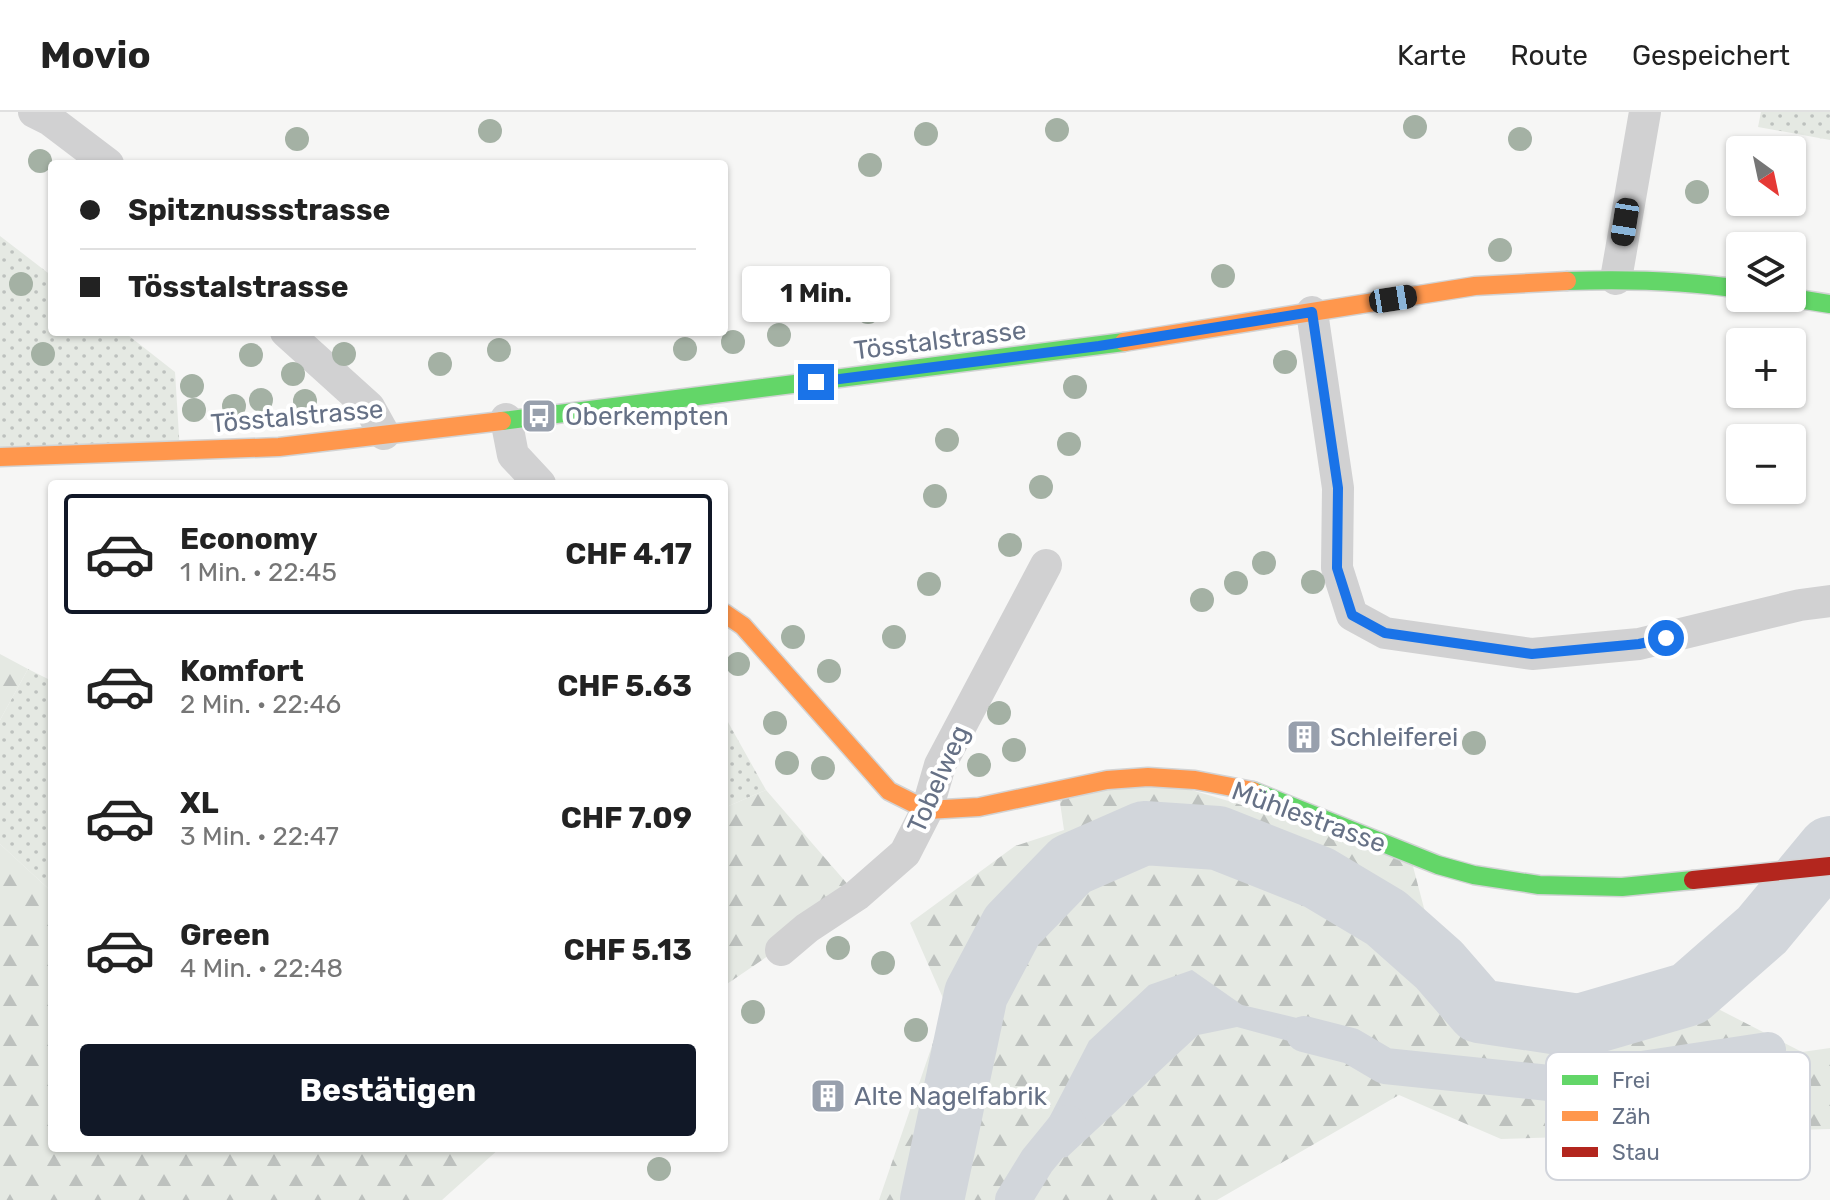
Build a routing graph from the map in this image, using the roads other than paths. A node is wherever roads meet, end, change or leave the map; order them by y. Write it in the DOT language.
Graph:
graph roads {
  1 [pos="34,112"];
  2 [pos="1645,112"];
  3 [pos="103,160"];
  4 [pos="1616,279"];
  5 [pos="1726,287"];
  6 [pos="1806,300"];
  7 [pos="1830,304"];
  8 [pos="1312,312"];
  9 [pos="290,336"];
  10 [pos="506,419"];
  11 [pos="384,434"];
  12 [pos="0,457"];
  13 [pos="536,480"];
  14 [pos="1046,565"];
  15 [pos="1830,601"];
  16 [pos="728,616"];
  17 [pos="927,810"];
  18 [pos="1830,866"];
  19 [pos="781,950"];
  1 -- 3 [label="street"];
  2 -- 4 [label="street"];
  4 -- 5 [label="main road, Tösstalstrasse"];
  4 -- 8 [label="main road, Tösstalstrasse"];
  6 -- 7 [label="main road"];
  8 -- 10 [label="main road, Tösstalstrasse"];
  8 -- 15 [label="street"];
  9 -- 11 [label="street"];
  10 -- 11 [label="main road, Tösstalstrasse"];
  10 -- 13 [label="street"];
  11 -- 12 [label="main road, Tösstalstrasse"];
  14 -- 17 [label="street, Tobelweg"];
  16 -- 17 [label="main road, Mühlestrasse"];
  17 -- 18 [label="main road, Mühlestrasse"];
  17 -- 19 [label="street, Tobelweg"];
}
